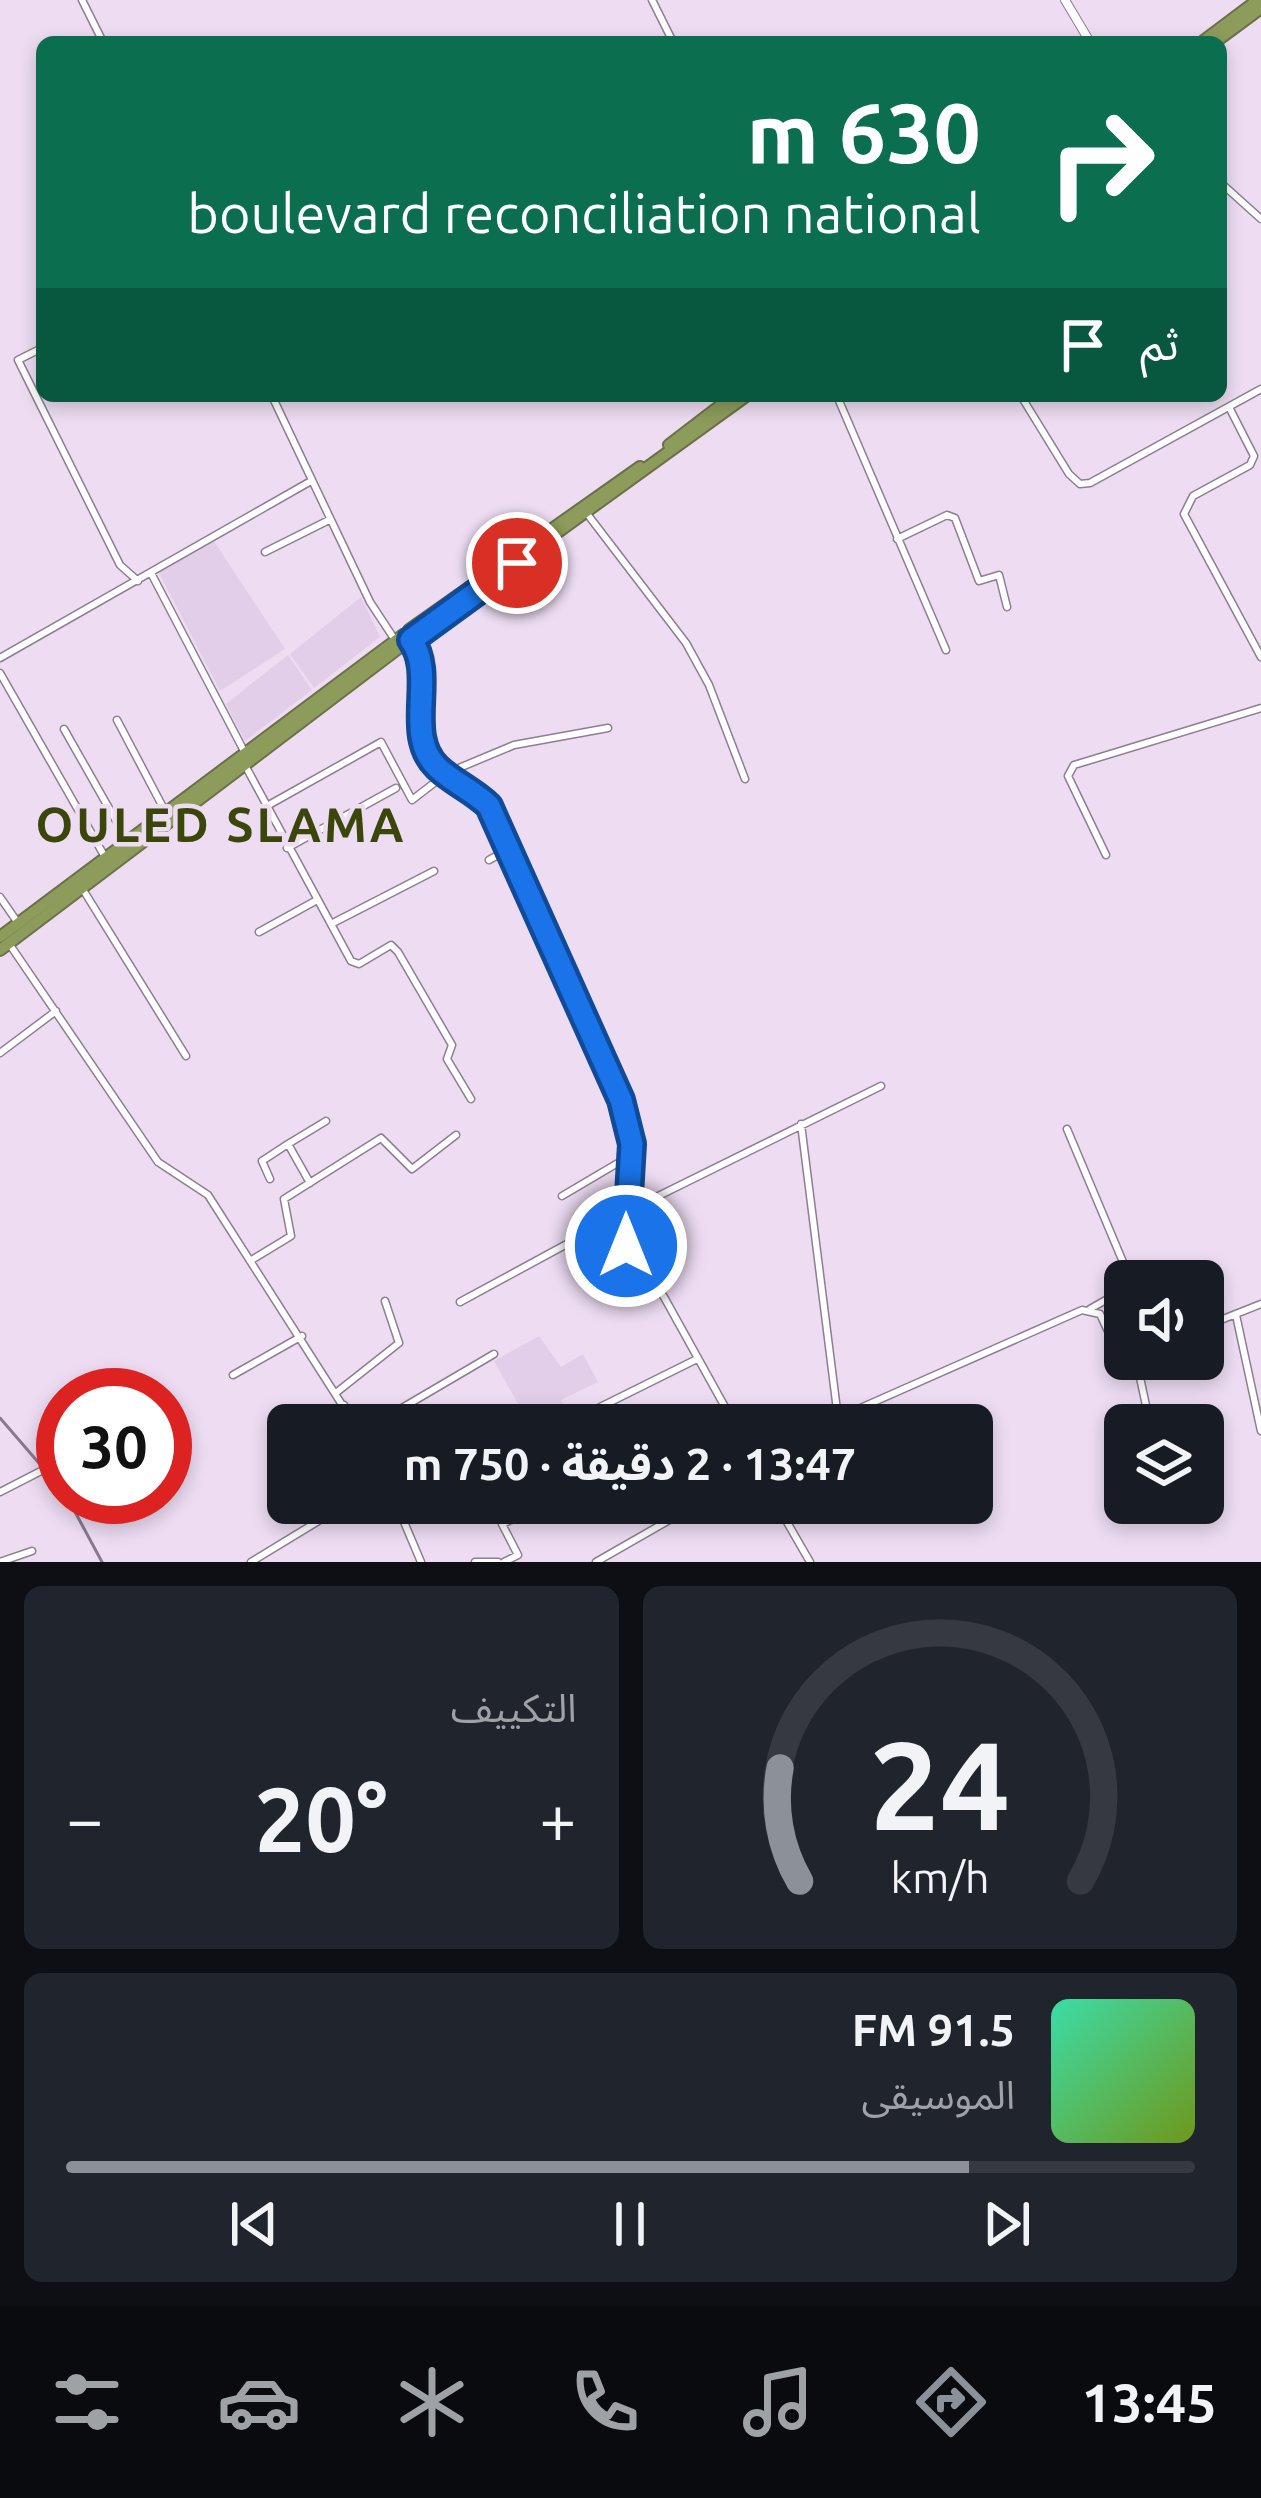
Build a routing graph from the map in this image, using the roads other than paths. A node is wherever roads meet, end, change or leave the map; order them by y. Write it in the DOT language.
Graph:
graph roads {
  1 [pos="82,0"];
  2 [pos="652,0"];
  3 [pos="1065,0"];
  4 [pos="1260,4"];
  5 [pos="100,36"];
  6 [pos="670,36"];
  7 [pos="1086,36"];
  8 [pos="1211,36"];
  9 [pos="1222,36"];
  10 [pos="1227,189"];
  11 [pos="1261,219"];
  12 [pos="36,351"];
  13 [pos="1261,389"];
  14 [pos="36,396"];
  15 [pos="39,402"];
  16 [pos="275,402"];
  17 [pos="725,402"];
  18 [pos="738,402"];
  19 [pos="840,402"];
  20 [pos="1025,402"];
  21 [pos="1229,407"];
  22 [pos="311,482"];
  23 [pos="588,515"];
  24 [pos="329,520"];
  25 [pos="897,539"];
  26 [pos="265,552"];
  27 [pos="151,573"];
  28 [pos="138,580"];
  29 [pos="1007,607"];
  30 [pos="407,637"];
  31 [pos="946,650"];
  32 [pos="1261,657"];
  33 [pos="0,658"];
  34 [pos="0,674"];
  35 [pos="1261,708"];
  36 [pos="117,720"];
  37 [pos="608,728"];
  38 [pos="64,729"];
  39 [pos="245,758"];
  40 [pos="447,773"];
  41 [pos="745,779"];
  42 [pos="396,788"];
  43 [pos="267,806"];
  44 [pos="165,811"];
  45 [pos="127,840"];
  46 [pos="287,848"];
  47 [pos="511,848"];
  48 [pos="1106,855"];
  49 [pos="105,857"];
  50 [pos="489,860"];
  51 [pos="434,871"];
  52 [pos="82,888"];
  53 [pos="0,897"];
  54 [pos="317,899"];
  55 [pos="18,923"];
  56 [pos="331,924"];
  57 [pos="260,932"];
  58 [pos="3,943"];
  59 [pos="56,1011"];
  60 [pos="0,1053"];
  61 [pos="186,1056"];
  62 [pos="881,1086"];
  63 [pos="471,1099"];
  64 [pos="326,1121"];
  65 [pos="801,1124"];
  66 [pos="1067,1129"];
  67 [pos="456,1135"];
  68 [pos="288,1144"];
  69 [pos="628,1157"];
  70 [pos="270,1179"];
  71 [pos="310,1183"];
  72 [pos="562,1196"];
  73 [pos="626,1212"];
  74 [pos="1122,1260"];
  75 [pos="250,1261"];
  76 [pos="386,1301"];
  77 [pos="1104,1301"];
  78 [pos="460,1303"];
  79 [pos="1261,1304"];
  80 [pos="1090,1309"];
  81 [pos="1236,1315"];
  82 [pos="1224,1319"];
  83 [pos="1104,1322"];
  84 [pos="302,1336"];
  85 [pos="494,1354"];
  86 [pos="697,1359"];
  87 [pos="233,1375"];
  88 [pos="337,1392"];
  89 [pos="343,1404"];
  90 [pos="409,1404"];
  91 [pos="606,1404"];
  92 [pos="725,1404"];
  93 [pos="836,1404"];
  94 [pos="870,1404"];
  95 [pos="1261,1432"];
  96 [pos="36,1474"];
  97 [pos="0,1492"];
  98 [pos="313,1524"];
  99 [pos="405,1524"];
  100 [pos="502,1524"];
  101 [pos="662,1524"];
  102 [pos="788,1524"];
  103 [pos="803,1550"];
  104 [pos="32,1551"];
  105 [pos="0,1562"];
  106 [pos="251,1562"];
  107 [pos="421,1562"];
  108 [pos="475,1562"];
  109 [pos="501,1562"];
  110 [pos="596,1562"];
  111 [pos="798,1562"];
  112 [pos="810,1562"];
  1 -- 5 [label="street"];
  2 -- 6 [label="street"];
  3 -- 7 [label="street"];
  4 -- 8 [label="highway"];
  4 -- 9 [label="highway"];
  10 -- 11 [label="street"];
  12 -- 14 [label="street"];
  13 -- 21 [label="street"];
  15 -- 28 [label="street"];
  16 -- 22 [label="street"];
  17 -- 30 [label="highway"];
  18 -- 23 [label="highway"];
  19 -- 25 [label="street"];
  20 -- 21 [label="street"];
  21 -- 32 [label="street"];
  22 -- 24 [label="street"];
  22 -- 27 [label="street"];
  23 -- 30 [label="highway"];
  23 -- 41 [label="street"];
  24 -- 26 [label="street"];
  24 -- 30 [label="street"];
  25 -- 29 [label="street"];
  25 -- 31 [label="street"];
  27 -- 28 [label="street"];
  27 -- 39 [label="street"];
  28 -- 33 [label="street"];
  30 -- 39 [label="highway"];
  30 -- 40 [label="street"];
  34 -- 49 [label="street"];
  35 -- 48 [label="street"];
  36 -- 44 [label="street"];
  37 -- 40 [label="street"];
  38 -- 45 [label="street"];
  39 -- 43 [label="street"];
  39 -- 44 [label="highway"];
  39 -- 52 [label="highway"];
  40 -- 43 [label="street"];
  40 -- 47 [label="street"];
  42 -- 46 [label="street"];
  43 -- 46 [label="street"];
  44 -- 45 [label="highway"];
  45 -- 49 [label="highway"];
  46 -- 54 [label="street"];
  47 -- 50 [label="street"];
  47 -- 69 [label="street"];
  49 -- 55 [label="highway"];
  51 -- 56 [label="street"];
  52 -- 58 [label="highway"];
  52 -- 61 [label="street"];
  53 -- 55 [label="street"];
  54 -- 56 [label="street"];
  54 -- 57 [label="street"];
  55 -- 58 [label="highway"];
  56 -- 63 [label="street"];
  58 -- 59 [label="street"];
  59 -- 60 [label="street"];
  59 -- 75 [label="street"];
  62 -- 65 [label="street"];
  64 -- 68 [label="street"];
  65 -- 73 [label="street"];
  65 -- 93 [label="street"];
  66 -- 74 [label="street"];
  67 -- 71 [label="street"];
  68 -- 70 [label="street"];
  68 -- 71 [label="street"];
  69 -- 72 [label="street"];
  69 -- 73 [label="street"];
  71 -- 75 [label="street"];
  73 -- 78 [label="street"];
  73 -- 86 [label="street"];
  75 -- 84 [label="street"];
  76 -- 88 [label="street"];
  77 -- 80 [label="street"];
  79 -- 81 [label="street"];
  80 -- 83 [label="street"];
  80 -- 94 [label="street"];
  81 -- 82 [label="street"];
  81 -- 95 [label="street"];
  84 -- 87 [label="street"];
  84 -- 88 [label="street"];
  85 -- 90 [label="street"];
  86 -- 91 [label="street"];
  86 -- 92 [label="street"];
  88 -- 89 [label="street"];
  96 -- 97 [label="street"];
  98 -- 106 [label="street"];
  99 -- 107 [label="street"];
  100 -- 109 [label="street"];
  101 -- 110 [label="street"];
  102 -- 103 [label="street"];
  103 -- 111 [label="street"];
  103 -- 112 [label="street"];
  104 -- 105 [label="street"];
  108 -- 109 [label="street"];
}
